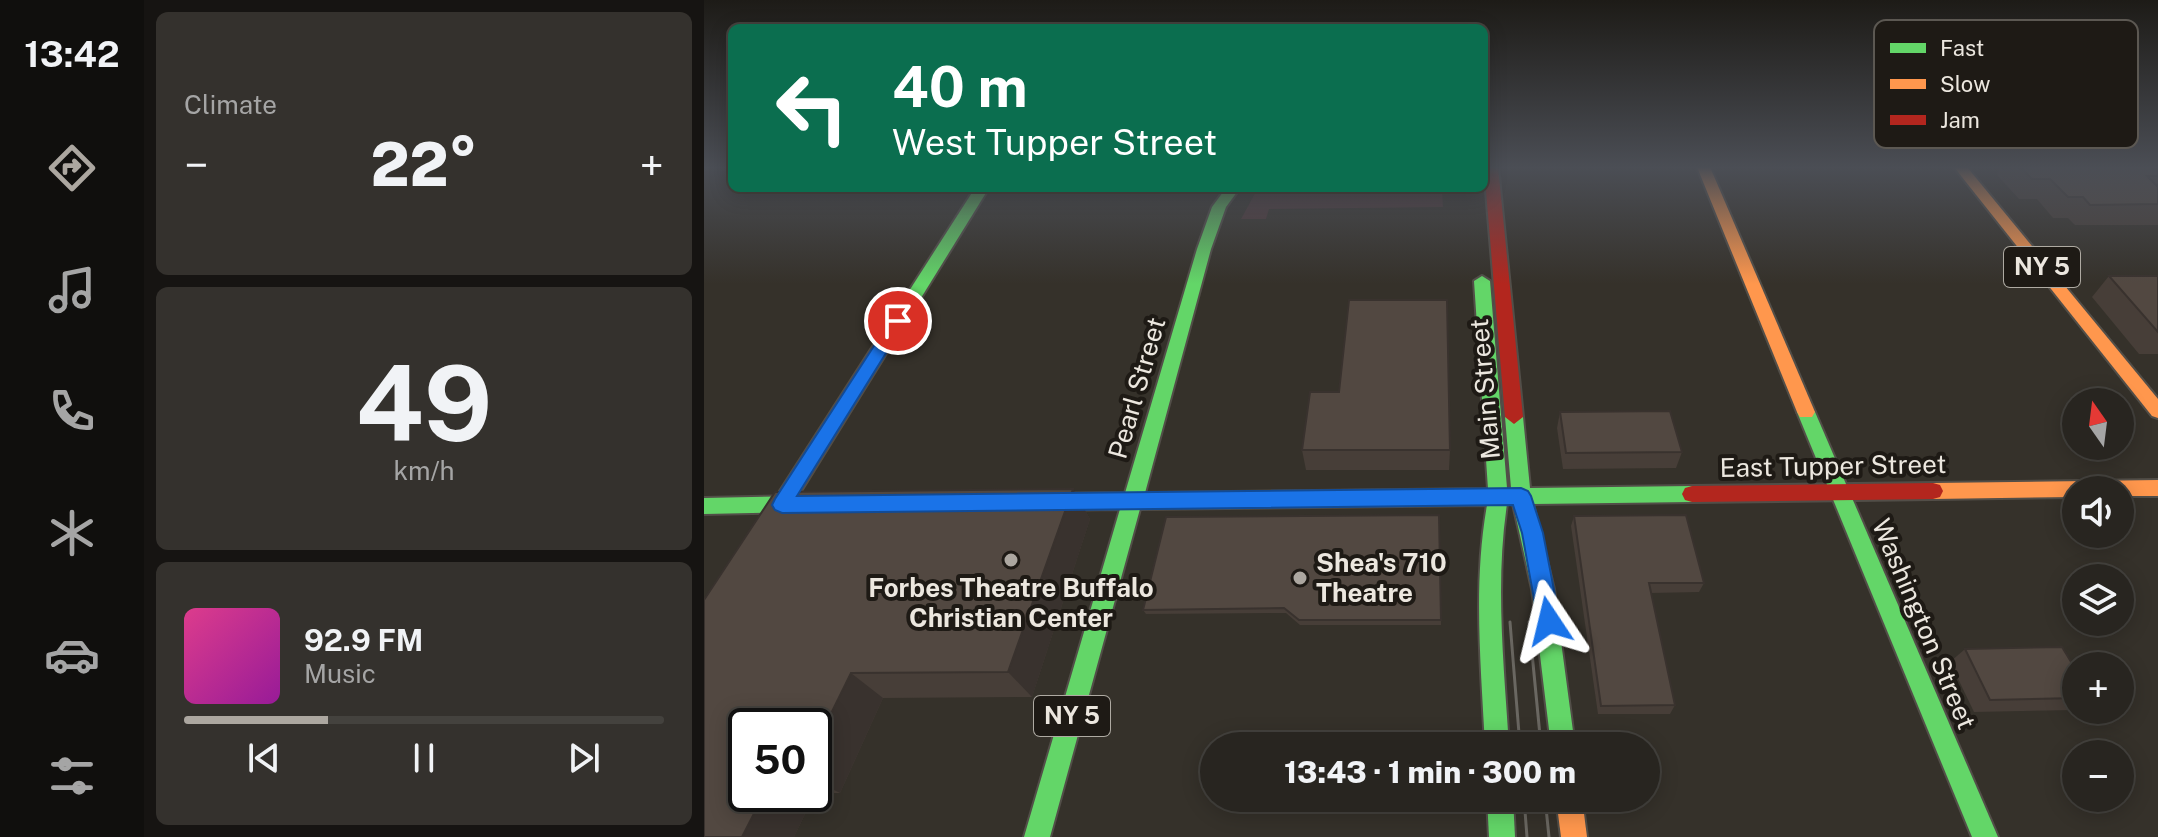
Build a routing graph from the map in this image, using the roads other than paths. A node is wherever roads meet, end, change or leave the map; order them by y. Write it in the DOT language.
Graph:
graph roads {
  1 [pos="971,206"];
  2 [pos="1220,206"];
  3 [pos="1477,206"];
  4 [pos="1493,206"];
  5 [pos="1719,206"];
  6 [pos="1992,206"];
  7 [pos="2158,411"];
  8 [pos="2158,488"];
  9 [pos="1840,492"];
  10 [pos="1509,496"];
  11 [pos="1132,501"];
  12 [pos="1025,502"];
  13 [pos="826,504"];
  14 [pos="782,505"];
  15 [pos="704,506"];
  16 [pos="763,534"];
  17 [pos="1496,732"];
  18 [pos="1561,732"];
  19 [pos="1501,812"];
  20 [pos="1571,812"];
  21 [pos="1037,837"];
  22 [pos="1502,837"];
  23 [pos="1574,837"];
  24 [pos="1985,837"];
  1 -- 14 [label="main road"];
  2 -- 11 [label="main road, Pearl Street / NY 5"];
  3 -- 10 [label="main road"];
  4 -- 10 [label="main road, Main Street"];
  5 -- 9 [label="main road, Washington Street"];
  6 -- 7 [label="main road, NY 5"];
  8 -- 9 [label="main road, East Tupper Street"];
  9 -- 10 [label="main road, East Tupper Street"];
  9 -- 24 [label="main road, Washington Street"];
  10 -- 11 [label="main road, East Tupper Street"];
  10 -- 17 [label="main road"];
  10 -- 18 [label="main road, Main Street"];
  11 -- 12 [label="main road, East Tupper Street"];
  11 -- 21 [label="main road, Pearl Street / NY 5"];
  13 -- 14 [label="main road"];
  14 -- 15 [label="main road"];
  14 -- 16 [label="main road"];
  19 -- 22 [label="main road"];
  20 -- 23 [label="main road"];
}
